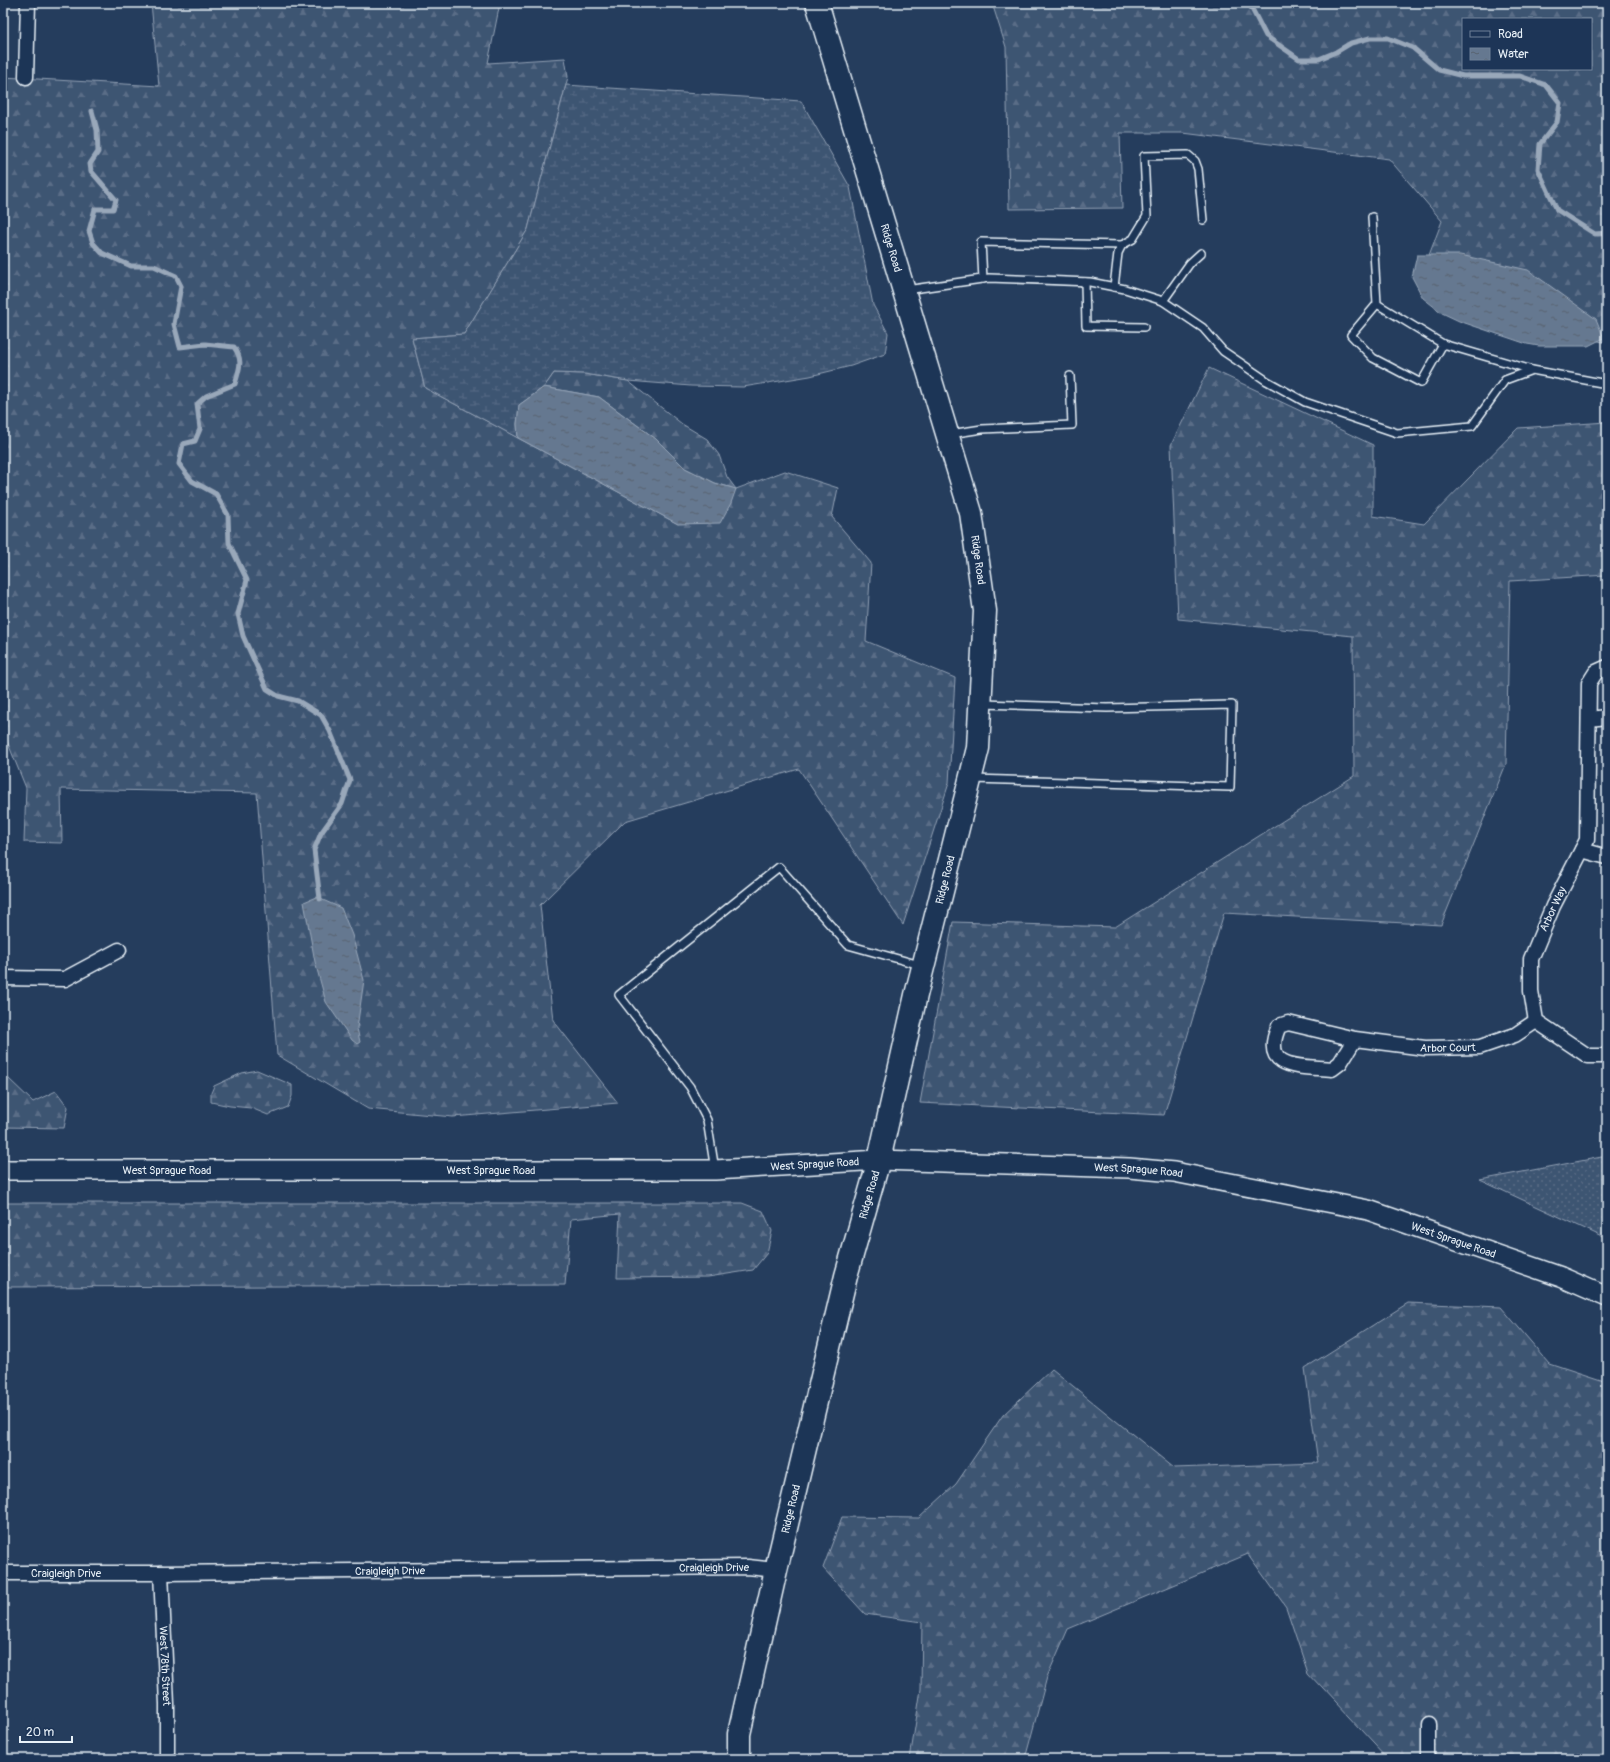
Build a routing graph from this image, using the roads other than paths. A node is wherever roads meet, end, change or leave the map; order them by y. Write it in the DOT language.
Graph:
graph roads {
  1 [pos="28,3"];
  2 [pos="816,3"];
  3 [pos="26,77"];
  4 [pos="1372,217"];
  5 [pos="1203,220"];
  6 [pos="1122,245"];
  7 [pos="1201,253"];
  8 [pos="983,279"];
  9 [pos="1085,282"];
  10 [pos="1114,287"];
  11 [pos="904,290"];
  12 [pos="1163,301"];
  13 [pos="1377,304"];
  14 [pos="1144,327"];
  15 [pos="1443,344"];
  16 [pos="1532,370"];
  17 [pos="1070,376"];
  18 [pos="1607,384"];
  19 [pos="948,435"];
  20 [pos="1607,667"];
  21 [pos="980,704"];
  22 [pos="1607,717"];
  23 [pos="1589,719"];
  24 [pos="970,779"];
  25 [pos="1582,850"];
  26 [pos="1607,857"];
  27 [pos="119,950"];
  28 [pos="923,966"];
  29 [pos="3,978"];
  30 [pos="1536,1021"];
  31 [pos="1355,1039"];
  32 [pos="1607,1056"];
  33 [pos="879,1160"];
  34 [pos="3,1170"];
  35 [pos="715,1170"];
  36 [pos="1607,1297"];
  37 [pos="776,1570"];
  38 [pos="3,1573"];
  39 [pos="161,1573"];
  40 [pos="1429,1724"];
  41 [pos="167,1759"];
  42 [pos="739,1759"];
  43 [pos="1429,1759"];
  1 -- 3 [label="street"];
  2 -- 11 [label="main road, Ridge Road"];
  4 -- 13 [label="lane"];
  5 -- 6 [label="lane"];
  6 -- 8 [label="lane"];
  6 -- 10 [label="lane"];
  7 -- 12 [label="lane"];
  8 -- 9 [label="lane"];
  8 -- 11 [label="lane"];
  9 -- 10 [label="lane"];
  9 -- 14 [label="lane"];
  10 -- 12 [label="lane"];
  11 -- 19 [label="main road, Ridge Road"];
  12 -- 16 [label="lane"];
  13 -- 15 [label="lane"];
  13 -- 15 [label="lane"];
  15 -- 16 [label="lane"];
  16 -- 18 [label="lane"];
  17 -- 19 [label="lane"];
  19 -- 21 [label="main road, Ridge Road"];
  20 -- 23 [label="street, Arbor Way"];
  21 -- 24 [label="main road, Ridge Road"];
  21 -- 24 [label="lane"];
  22 -- 23 [label="street"];
  23 -- 25 [label="street, Arbor Way"];
  24 -- 28 [label="main road, Ridge Road"];
  25 -- 26 [label="street"];
  25 -- 30 [label="street, Arbor Way"];
  27 -- 29 [label="street"];
  28 -- 33 [label="main road, Ridge Road"];
  28 -- 35 [label="lane"];
  30 -- 31 [label="street, Arbor Court"];
  30 -- 32 [label="street"];
  31 -- 31 [label="street, Arbor Court"];
  33 -- 35 [label="street, West Sprague Road"];
  33 -- 36 [label="street, West Sprague Road"];
  33 -- 37 [label="main road, Ridge Road"];
  34 -- 35 [label="street, West Sprague Road"];
  37 -- 39 [label="street, Craigleigh Drive"];
  37 -- 42 [label="main road, Ridge Road"];
  38 -- 39 [label="street, Craigleigh Drive"];
  39 -- 41 [label="street, West 78th Street"];
  40 -- 43 [label="street"];
}
